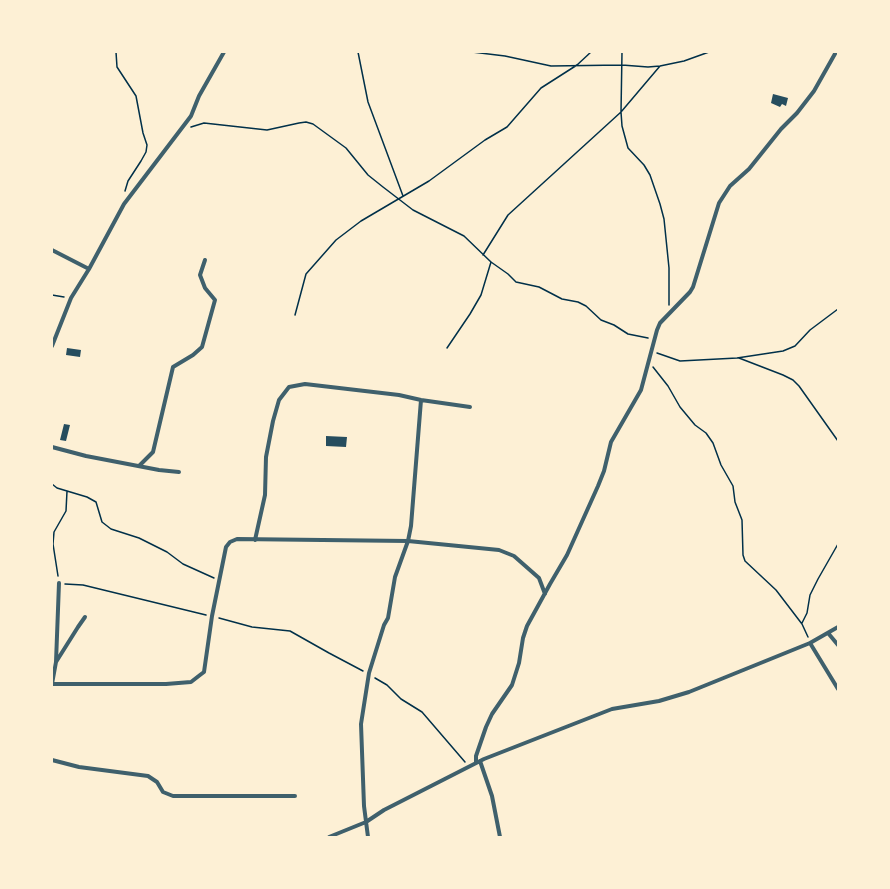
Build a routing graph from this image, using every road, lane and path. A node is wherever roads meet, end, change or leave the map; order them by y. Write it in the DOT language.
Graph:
graph roads {
  1 [pos="116,52"];
  2 [pos="224,52"];
  3 [pos="358,52"];
  4 [pos="472,52"];
  5 [pos="591,52"];
  6 [pos="622,52"];
  7 [pos="709,52"];
  8 [pos="836,52"];
  9 [pos="577,65"];
  10 [pos="622,65"];
  11 [pos="660,66"];
  12 [pos="621,112"];
  13 [pos="191,127"];
  14 [pos="403,196"];
  15 [pos="399,199"];
  16 [pos="124,204"];
  17 [pos="52,250"];
  18 [pos="483,255"];
  19 [pos="205,260"];
  20 [pos="491,262"];
  21 [pos="89,269"];
  22 [pos="52,295"];
  23 [pos="71,298"];
  24 [pos="838,309"];
  25 [pos="668,314"];
  26 [pos="295,315"];
  27 [pos="654,339"];
  28 [pos="52,346"];
  29 [pos="448,348"];
  30 [pos="651,350"];
  31 [pos="738,358"];
  32 [pos="649,360"];
  33 [pos="422,400"];
  34 [pos="470,407"];
  35 [pos="838,441"];
  36 [pos="52,447"];
  37 [pos="139,466"];
  38 [pos="179,472"];
  39 [pos="52,484"];
  40 [pos="67,491"];
  41 [pos="255,540"];
  42 [pos="408,541"];
  43 [pos="838,544"];
  44 [pos="219,581"];
  45 [pos="59,583"];
  46 [pos="545,594"];
  47 [pos="212,616"];
  48 [pos="85,617"];
  49 [pos="802,624"];
  50 [pos="838,626"];
  51 [pos="828,633"];
  52 [pos="810,643"];
  53 [pos="838,645"];
  54 [pos="56,662"];
  55 [pos="369,673"];
  56 [pos="52,684"];
  57 [pos="838,689"];
  58 [pos="52,760"];
  59 [pos="478,762"];
  60 [pos="469,766"];
  61 [pos="295,796"];
  62 [pos="366,822"];
  63 [pos="329,837"];
  64 [pos="368,837"];
  65 [pos="500,837"];
  1 -- 16 [label="path"];
  2 -- 16 [label="street"];
  3 -- 14 [label="path"];
  4 -- 9 [label="path"];
  5 -- 9 [label="path"];
  6 -- 10 [label="path"];
  7 -- 11 [label="path"];
  8 -- 25 [label="street"];
  9 -- 10 [label="path"];
  9 -- 14 [label="path"];
  10 -- 11 [label="path"];
  10 -- 12 [label="path"];
  11 -- 12 [label="path"];
  12 -- 18 [label="path"];
  12 -- 25 [label="path"];
  13 -- 15 [label="path"];
  14 -- 15 [label="path"];
  15 -- 18 [label="path"];
  15 -- 26 [label="path"];
  16 -- 21 [label="street"];
  17 -- 21 [label="street"];
  18 -- 20 [label="path"];
  19 -- 37 [label="street"];
  20 -- 27 [label="path"];
  20 -- 29 [label="path"];
  21 -- 23 [label="street"];
  22 -- 23 [label="path"];
  23 -- 28 [label="street"];
  24 -- 31 [label="path"];
  25 -- 27 [label="street"];
  27 -- 30 [label="street"];
  30 -- 31 [label="path"];
  30 -- 32 [label="street"];
  31 -- 35 [label="path"];
  32 -- 46 [label="street"];
  32 -- 49 [label="path"];
  33 -- 34 [label="street"];
  33 -- 41 [label="street"];
  33 -- 42 [label="street"];
  36 -- 37 [label="street"];
  37 -- 38 [label="street"];
  39 -- 40 [label="path"];
  40 -- 44 [label="path"];
  40 -- 45 [label="path"];
  41 -- 42 [label="street"];
  41 -- 44 [label="street"];
  42 -- 46 [label="street"];
  42 -- 55 [label="street"];
  43 -- 49 [label="path"];
  44 -- 47 [label="street"];
  45 -- 47 [label="path"];
  45 -- 54 [label="street"];
  46 -- 59 [label="street"];
  47 -- 55 [label="path"];
  47 -- 56 [label="street"];
  48 -- 54 [label="street"];
  49 -- 52 [label="path"];
  50 -- 51 [label="street"];
  51 -- 52 [label="street"];
  51 -- 53 [label="street"];
  52 -- 57 [label="street"];
  52 -- 59 [label="street"];
  54 -- 56 [label="street"];
  55 -- 60 [label="path"];
  55 -- 62 [label="street"];
  58 -- 61 [label="street"];
  59 -- 60 [label="street"];
  59 -- 65 [label="street"];
  60 -- 62 [label="street"];
  62 -- 63 [label="street"];
  62 -- 64 [label="street"];
}
